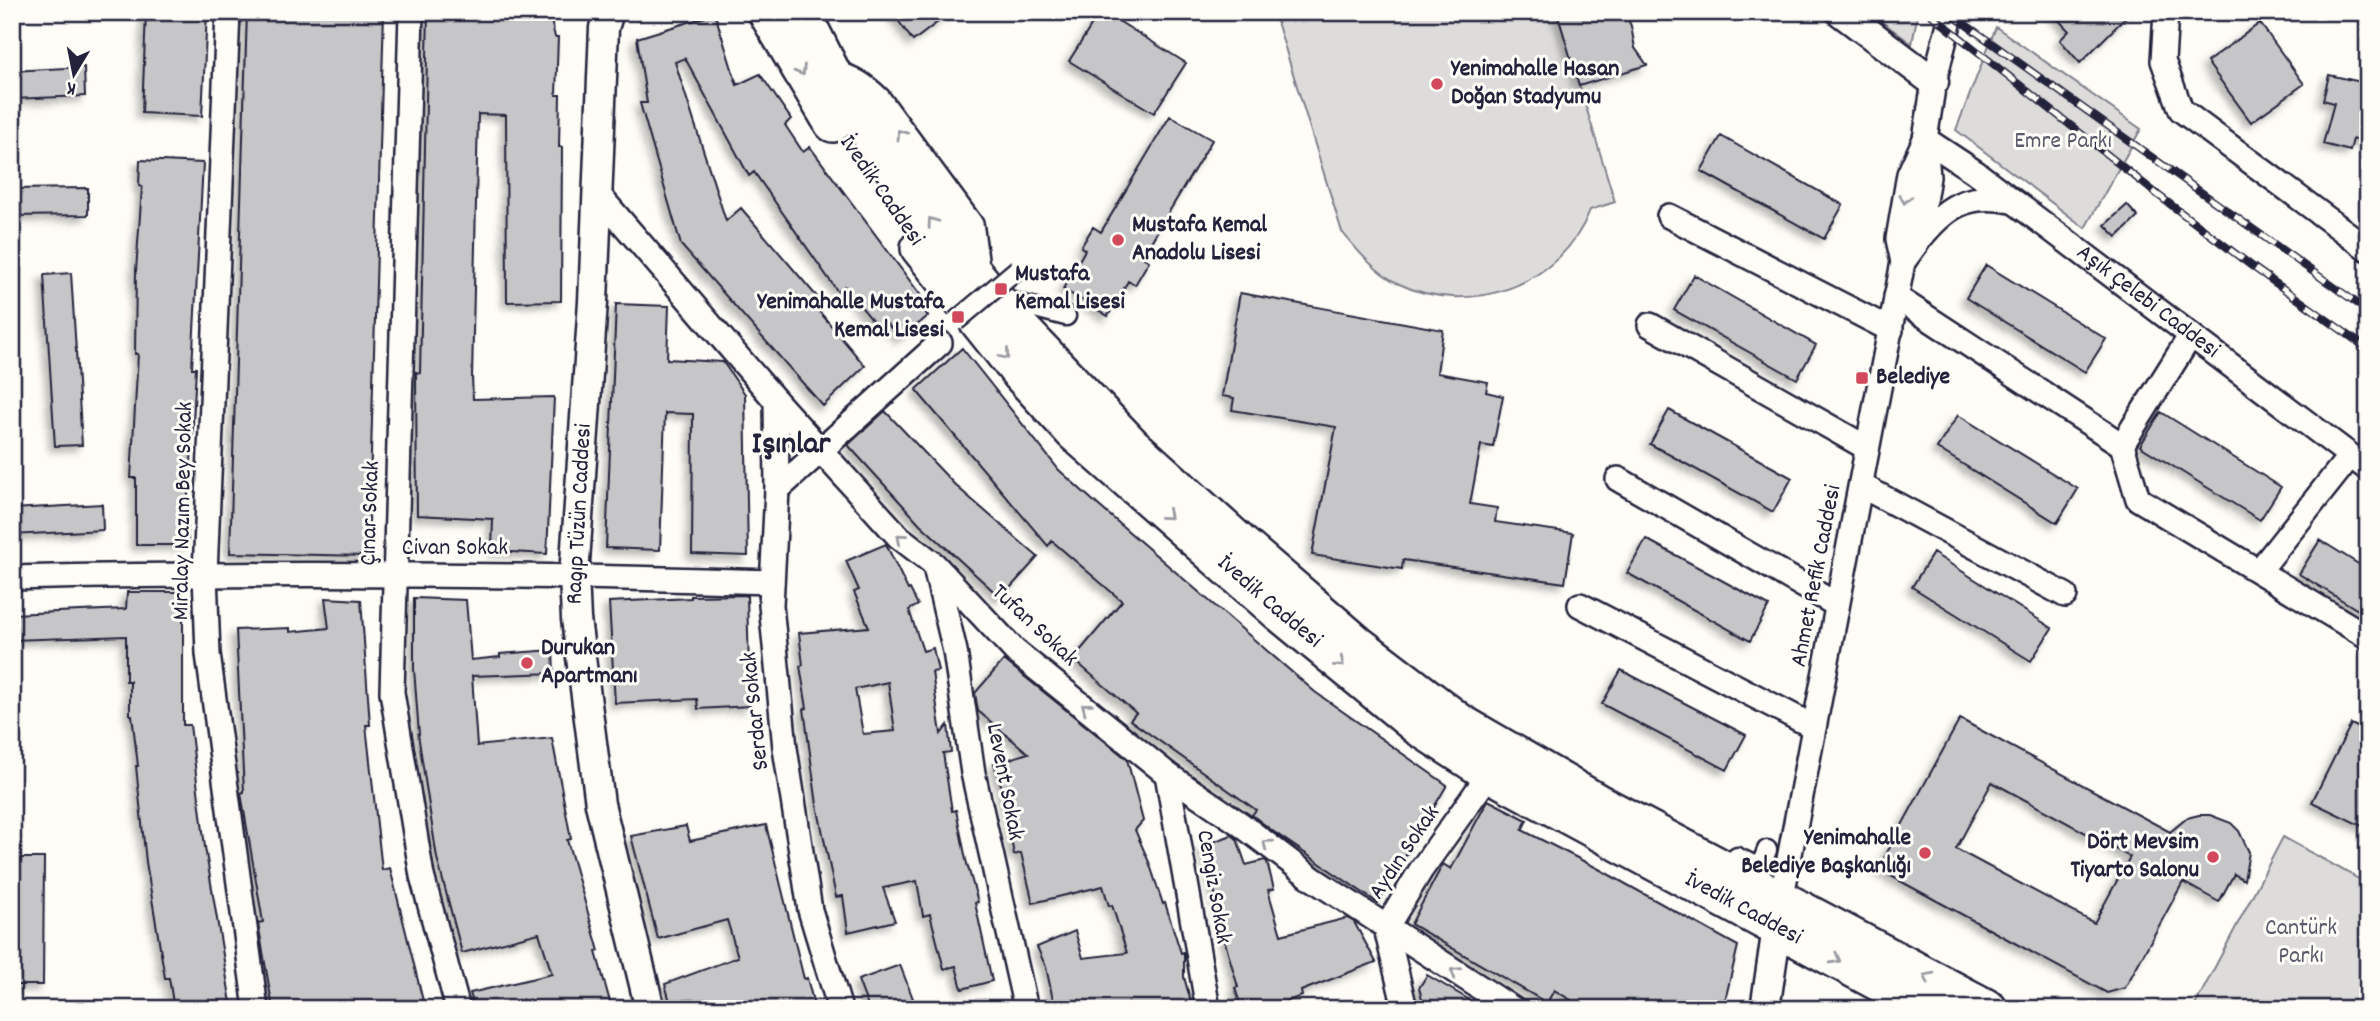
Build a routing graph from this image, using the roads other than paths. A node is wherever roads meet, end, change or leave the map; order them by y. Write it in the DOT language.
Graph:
graph roads {
  1 [pos="228,12"];
  2 [pos="411,12"];
  3 [pos="767,12"];
  4 [pos="801,12"];
  5 [pos="1841,12"];
  6 [pos="1952,12"];
  7 [pos="2166,12"];
  8 [pos="602,18"];
  9 [pos="1934,82"];
  10 [pos="1925,139"];
  11 [pos="597,193"];
  12 [pos="2014,201"];
  13 [pos="1670,216"];
  14 [pos="2368,249"];
  15 [pos="1910,252"];
  16 [pos="1018,269"];
  17 [pos="1896,297"];
  18 [pos="1066,316"];
  19 [pos="956,321"];
  20 [pos="1650,325"];
  21 [pos="1891,330"];
  22 [pos="2191,335"];
  23 [pos="940,343"];
  24 [pos="776,401"];
  25 [pos="2122,445"];
  26 [pos="1867,449"];
  27 [pos="820,450"];
  28 [pos="2359,462"];
  29 [pos="1618,479"];
  30 [pos="1862,486"];
  31 [pos="777,490"];
  32 [pos="934,564"];
  33 [pos="2259,571"];
  34 [pos="205,573"];
  35 [pos="396,575"];
  36 [pos="574,576"];
  37 [pos="12,578"];
  38 [pos="772,582"];
  39 [pos="2064,595"];
  40 [pos="1580,605"];
  41 [pos="1837,605"];
  42 [pos="2368,637"];
  43 [pos="1814,727"];
  44 [pos="1490,773"];
  45 [pos="1167,774"];
  46 [pos="1766,850"];
  47 [pos="1778,914"];
  48 [pos="1386,928"];
  49 [pos="256,1009"];
  50 [pos="457,1009"];
  51 [pos="650,1009"];
  52 [pos="840,1009"];
  53 [pos="1026,1009"];
  54 [pos="1208,1009"];
  55 [pos="1405,1009"];
  56 [pos="1513,1009"];
  57 [pos="1765,1009"];
  58 [pos="1929,1009"];
  59 [pos="1988,1009"];
  1 -- 34 [label="street, Miralay Nazım Bey Sokak"];
  2 -- 35 [label="street, Çınar Sokak"];
  3 -- 44 [label="main road, İvedik Caddesi, one-way"];
  47 -- 4 [label="main road, İvedik Caddesi, one-way"];
  5 -- 9 [label="street"];
  6 -- 9 [label="street, Ahmet Refik Caddesi"];
  7 -- 14 [label="street"];
  8 -- 11 [label="street, Ragıp Tüzün Caddesi"];
  9 -- 10 [label="street, Ahmet Refik Caddesi"];
  10 -- 12 [label="street, Aşık Çelebi Caddesi"];
  10 -- 15 [label="street, Ahmet Refik Caddesi"];
  11 -- 24 [label="street, Tufan Sokak"];
  11 -- 36 [label="street, Ragıp Tüzün Caddesi"];
  12 -- 15 [label="street"];
  12 -- 22 [label="street, Aşık Çelebi Caddesi"];
  13 -- 21 [label="street"];
  15 -- 17 [label="street, Ahmet Refik Caddesi"];
  16 -- 19 [label="street, bridge"];
  17 -- 21 [label="street, Ahmet Refik Caddesi"];
  17 -- 25 [label="street"];
  18 -- 46 [label="street"];
  20 -- 26 [label="street"];
  21 -- 26 [label="street, Ahmet Refik Caddesi"];
  22 -- 25 [label="street"];
  22 -- 28 [label="street, Aşık Çelebi Caddesi"];
  23 -- 27 [label="street"];
  24 -- 27 [label="street, Tufan Sokak"];
  24 -- 31 [label="street, Serdar Sokak"];
  25 -- 33 [label="street"];
  26 -- 30 [label="street, Ahmet Refik Caddesi"];
  27 -- 31 [label="street"];
  32 -- 27 [label="street, Tufan Sokak, one-way"];
  28 -- 33 [label="street"];
  29 -- 41 [label="street"];
  30 -- 39 [label="street"];
  30 -- 41 [label="street, Ahmet Refik Caddesi"];
  31 -- 38 [label="street, Serdar Sokak"];
  45 -- 32 [label="street, Tufan Sokak, one-way"];
  32 -- 53 [label="street, Levent Sokak"];
  33 -- 42 [label="street"];
  34 -- 35 [label="street, Civan Sokak"];
  34 -- 37 [label="street, Civan Sokak"];
  34 -- 49 [label="street, Miralay Nazım Bey Sokak"];
  35 -- 36 [label="street, Civan Sokak"];
  35 -- 50 [label="street, Çınar Sokak"];
  36 -- 38 [label="street, Civan Sokak"];
  36 -- 51 [label="street, Ragıp Tüzün Caddesi"];
  38 -- 52 [label="street, Serdar Sokak"];
  40 -- 43 [label="street"];
  41 -- 43 [label="street, Ahmet Refik Caddesi"];
  43 -- 47 [label="street, Ahmet Refik Caddesi"];
  44 -- 47 [label="main road, İvedik Caddesi"];
  44 -- 48 [label="street, Aydın Sokak"];
  48 -- 45 [label="street, Tufan Sokak, one-way"];
  45 -- 54 [label="street, Cengiz Sokak"];
  47 -- 57 [label="street"];
  47 -- 58 [label="main road, İvedik Caddesi, one-way"];
  59 -- 47 [label="main road, İvedik Caddesi, one-way"];
  48 -- 55 [label="street, Aydın Sokak"];
  56 -- 48 [label="street, Tufan Sokak, one-way"];
}
